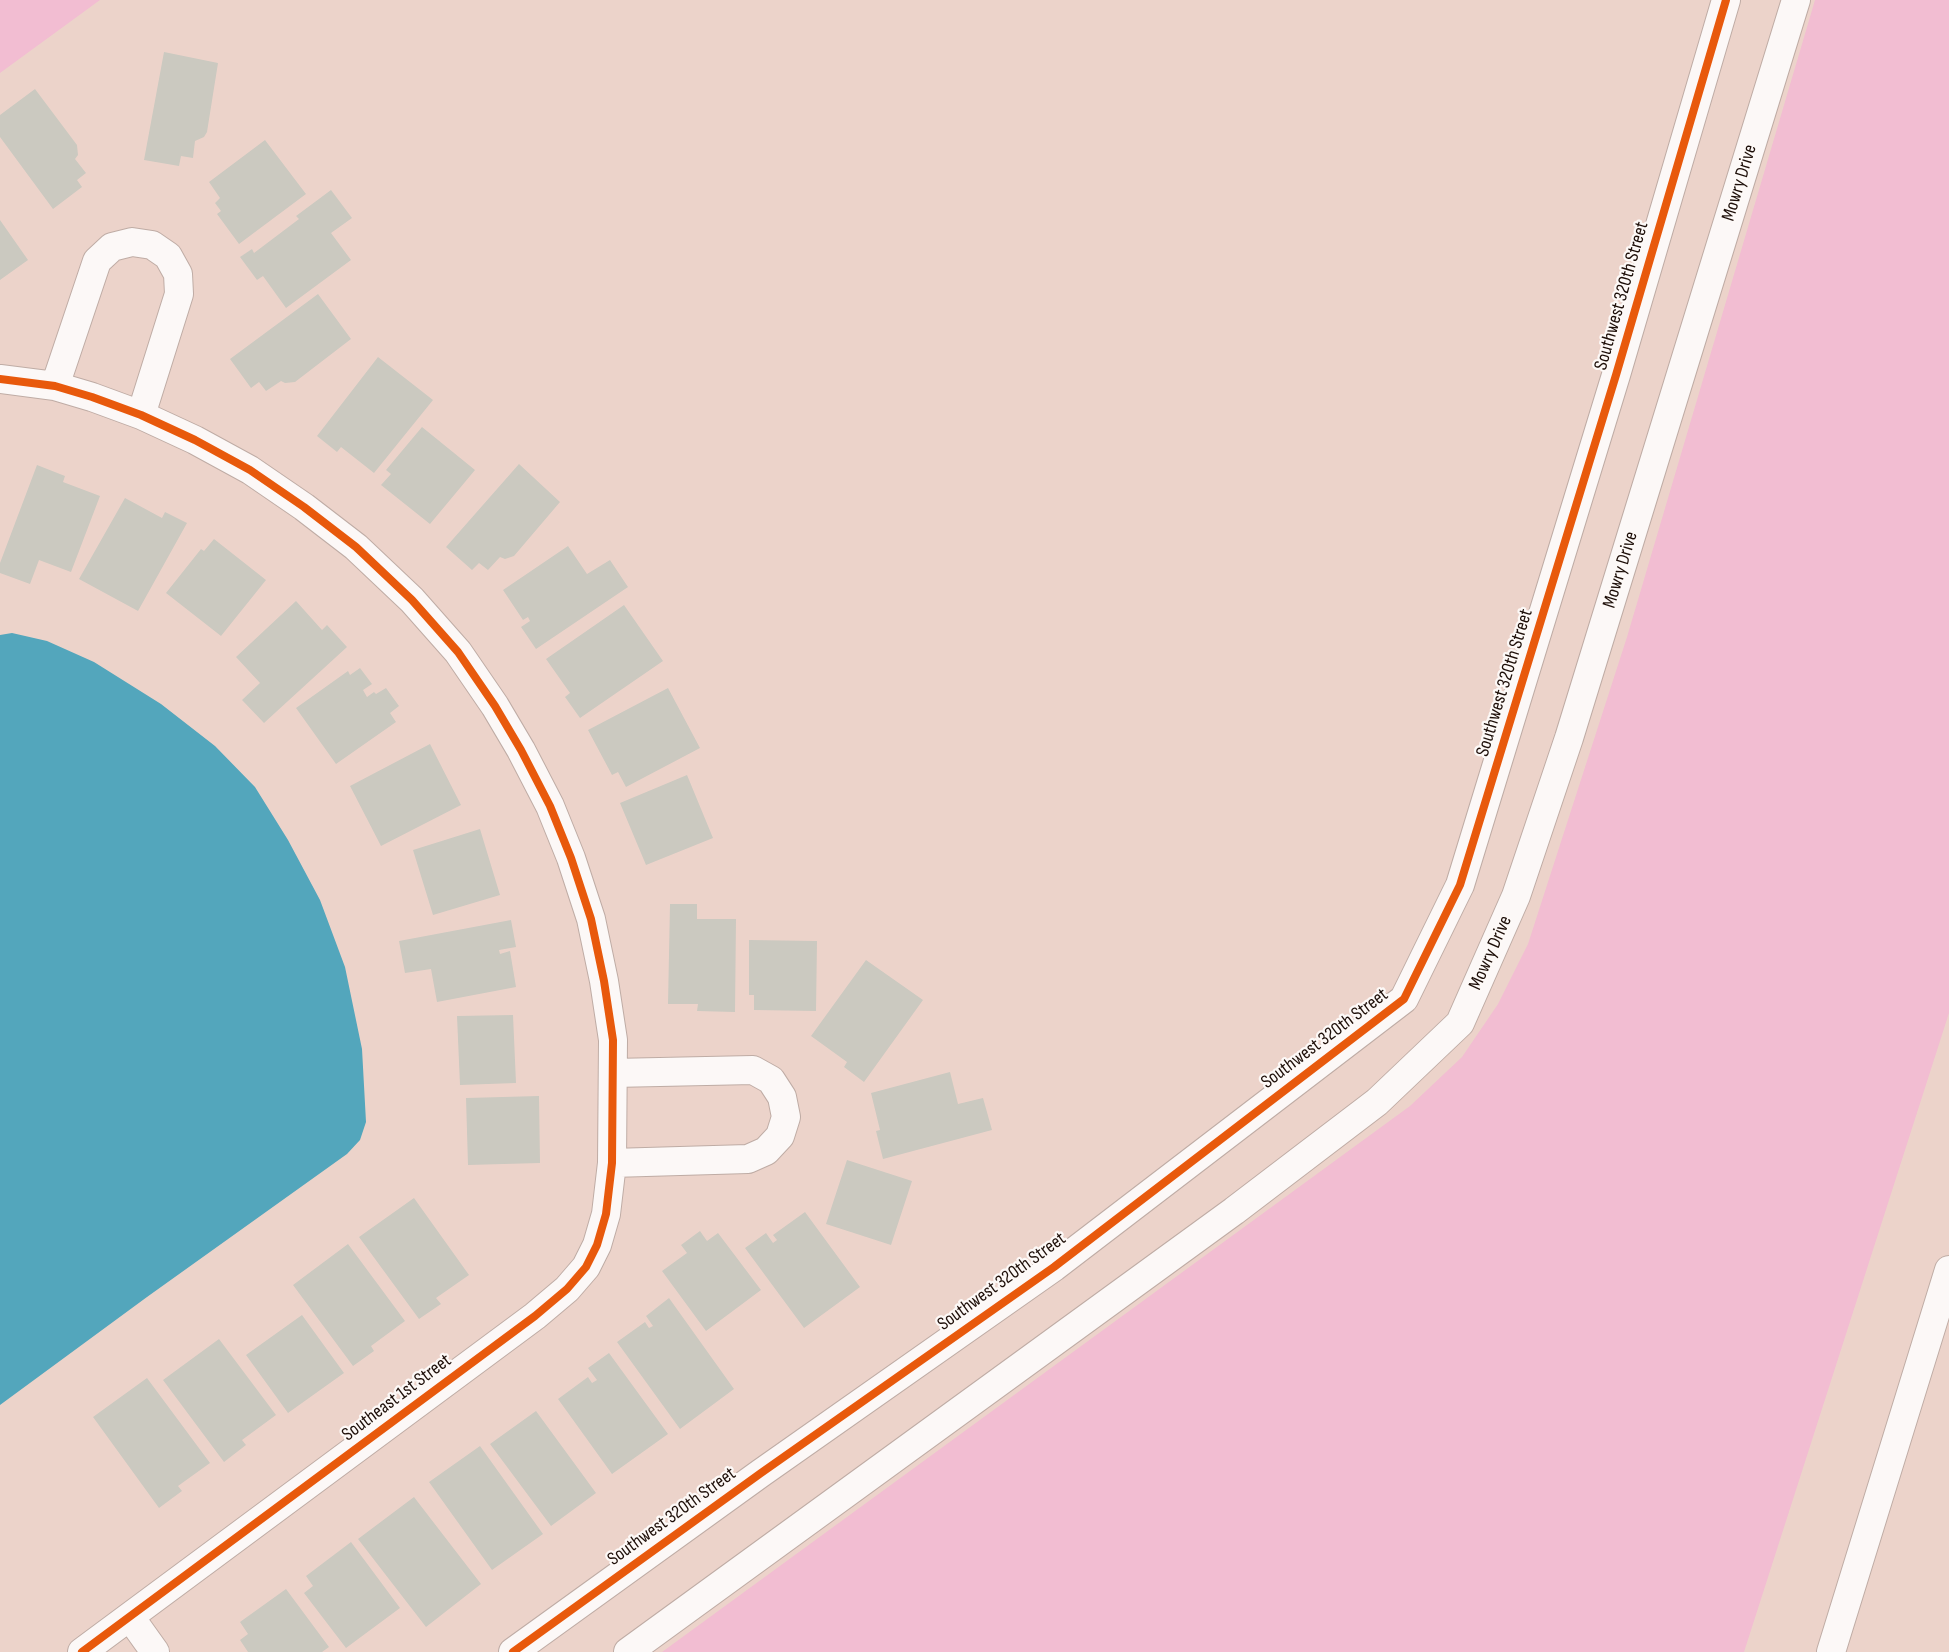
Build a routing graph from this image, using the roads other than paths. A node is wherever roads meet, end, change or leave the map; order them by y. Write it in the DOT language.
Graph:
graph roads {
  1 [pos="1726,0"];
  2 [pos="1796,0"];
  3 [pos="0,379"];
  4 [pos="55,386"];
  5 [pos="141,415"];
  6 [pos="613,1085"];
  7 [pos="612,1163"];
  8 [pos="1949,1270"];
  9 [pos="130,1616"];
  10 [pos="82,1652"];
  11 [pos="155,1652"];
  12 [pos="513,1652"];
  13 [pos="628,1652"];
  14 [pos="1831,1652"];
  1 -- 12 [label="main road, Southwest 320th Street"];
  2 -- 13 [label="main road, Mowry Drive"];
  3 -- 4 [label="main road, Southeast 1st Street"];
  4 -- 5 [label="main road, Southeast 1st Street"];
  4 -- 5 [label="main road"];
  5 -- 6 [label="main road, Southeast 1st Street"];
  6 -- 7 [label="main road, Southeast 1st Street"];
  6 -- 7 [label="main road"];
  7 -- 9 [label="main road, Southeast 1st Street"];
  8 -- 14 [label="main road"];
  9 -- 10 [label="main road, Southeast 1st Street"];
  9 -- 11 [label="main road"];
}
